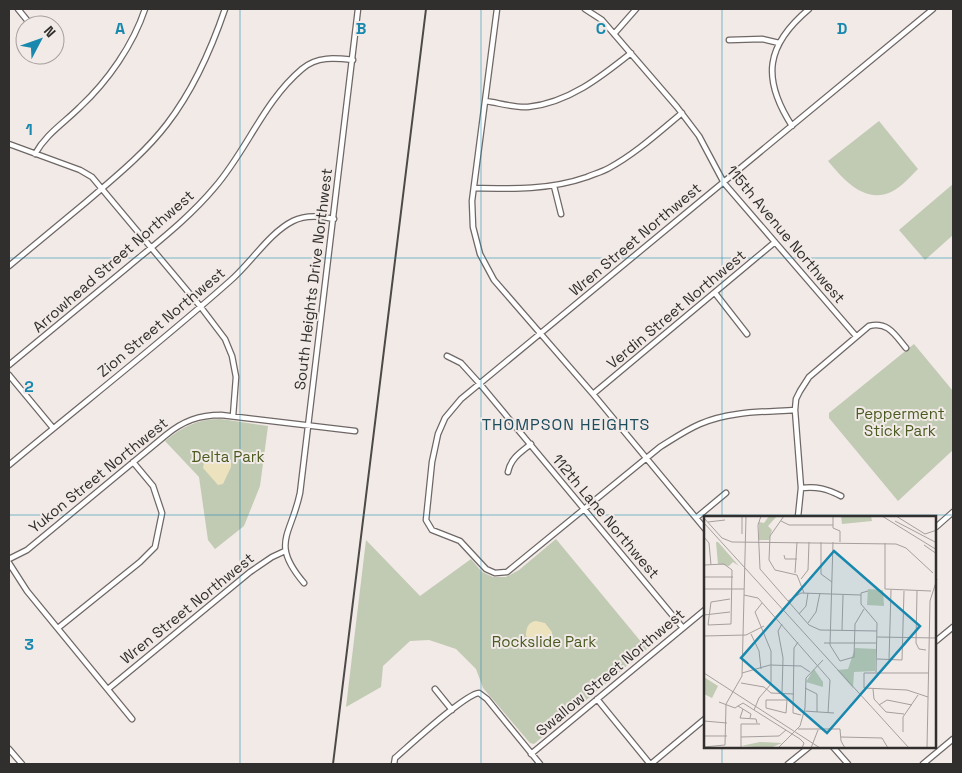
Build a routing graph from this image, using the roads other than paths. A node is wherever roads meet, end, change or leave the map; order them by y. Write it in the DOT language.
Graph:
graph roads {
  1 [pos="145,9"];
  2 [pos="225,9"];
  3 [pos="358,9"];
  4 [pos="497,9"];
  5 [pos="585,9"];
  6 [pos="636,9"];
  7 [pos="809,9"];
  8 [pos="933,9"];
  9 [pos="614,34"];
  10 [pos="729,40"];
  11 [pos="779,43"];
  12 [pos="630,53"];
  13 [pos="353,60"];
  14 [pos="486,101"];
  15 [pos="682,114"];
  16 [pos="792,126"];
  17 [pos="9,144"];
  18 [pos="35,154"];
  19 [pos="724,183"];
  20 [pos="554,186"];
  21 [pos="103,188"];
  22 [pos="474,188"];
  23 [pos="561,214"];
  24 [pos="334,219"];
  25 [pos="775,242"];
  26 [pos="152,247"];
  27 [pos="9,266"];
  28 [pos="715,293"];
  29 [pos="200,306"];
  30 [pos="540,334"];
  31 [pos="747,334"];
  32 [pos="856,336"];
  33 [pos="906,348"];
  34 [pos="447,356"];
  35 [pos="9,366"];
  36 [pos="9,375"];
  37 [pos="480,384"];
  38 [pos="593,394"];
  39 [pos="795,410"];
  40 [pos="233,416"];
  41 [pos="308,426"];
  42 [pos="53,428"];
  43 [pos="355,431"];
  44 [pos="531,444"];
  45 [pos="646,459"];
  46 [pos="133,462"];
  47 [pos="9,465"];
  48 [pos="508,472"];
  49 [pos="801,488"];
  50 [pos="726,493"];
  51 [pos="841,496"];
  52 [pos="583,510"];
  53 [pos="953,512"];
  54 [pos="798,516"];
  55 [pos="696,518"];
  56 [pos="937,526"];
  57 [pos="704,528"];
  58 [pos="285,551"];
  59 [pos="9,559"];
  60 [pos="9,563"];
  61 [pos="304,584"];
  62 [pos="704,611"];
  63 [pos="953,627"];
  64 [pos="58,628"];
  65 [pos="683,628"];
  66 [pos="937,640"];
  67 [pos="108,689"];
  68 [pos="434,690"];
  69 [pos="597,699"];
  70 [pos="452,710"];
  71 [pos="132,719"];
  72 [pos="704,720"];
  73 [pos="953,739"];
  74 [pos="808,748"];
  75 [pos="834,748"];
  76 [pos="9,750"];
  77 [pos="531,754"];
  78 [pos="22,764"];
  79 [pos="394,764"];
  80 [pos="540,764"];
  81 [pos="650,764"];
  82 [pos="788,764"];
  83 [pos="848,764"];
  84 [pos="923,764"];
  1 -- 18 [label="street"];
  2 -- 21 [label="street"];
  3 -- 13 [label="street, South Heights Drive Northwest"];
  4 -- 14 [label="street"];
  5 -- 9 [label="street, 115th Avenue Northwest"];
  6 -- 9 [label="street"];
  7 -- 11 [label="street"];
  8 -- 16 [label="street, Wren Street Northwest"];
  9 -- 12 [label="street, 115th Avenue Northwest"];
  10 -- 11 [label="street"];
  11 -- 16 [label="street"];
  12 -- 14 [label="street"];
  12 -- 15 [label="street, 115th Avenue Northwest"];
  13 -- 24 [label="street, South Heights Drive Northwest"];
  13 -- 26 [label="street, Arrowhead Street Northwest"];
  14 -- 22 [label="street"];
  15 -- 19 [label="street, 115th Avenue Northwest"];
  15 -- 20 [label="street"];
  16 -- 19 [label="street, Wren Street Northwest"];
  17 -- 18 [label="street"];
  18 -- 21 [label="street"];
  19 -- 25 [label="street, 115th Avenue Northwest"];
  19 -- 30 [label="street, Wren Street Northwest"];
  20 -- 22 [label="street"];
  20 -- 23 [label="street"];
  21 -- 26 [label="street"];
  21 -- 27 [label="street"];
  22 -- 30 [label="street"];
  24 -- 29 [label="street, Zion Street Northwest"];
  24 -- 41 [label="street, South Heights Drive Northwest"];
  25 -- 28 [label="street, Verdin Street Northwest"];
  25 -- 32 [label="street, 115th Avenue Northwest"];
  26 -- 29 [label="street"];
  26 -- 35 [label="street, Arrowhead Street Northwest"];
  28 -- 31 [label="street"];
  28 -- 38 [label="street, Verdin Street Northwest"];
  29 -- 40 [label="street"];
  29 -- 42 [label="street, Zion Street Northwest"];
  30 -- 37 [label="street, Wren Street Northwest"];
  30 -- 38 [label="street"];
  32 -- 33 [label="street"];
  32 -- 39 [label="street"];
  34 -- 37 [label="street, 112th Lane Northwest"];
  36 -- 42 [label="street"];
  37 -- 44 [label="street, 112th Lane Northwest"];
  37 -- 52 [label="street, Wren Street Northwest"];
  38 -- 45 [label="street"];
  39 -- 45 [label="street"];
  39 -- 49 [label="street"];
  40 -- 41 [label="street, Yukon Street Northwest"];
  40 -- 46 [label="street, Yukon Street Northwest"];
  41 -- 43 [label="street, Yukon Street Northwest"];
  41 -- 58 [label="street, South Heights Drive Northwest"];
  42 -- 47 [label="street, Zion Street Northwest"];
  44 -- 48 [label="street"];
  44 -- 52 [label="street, 112th Lane Northwest"];
  45 -- 52 [label="street"];
  45 -- 55 [label="street"];
  46 -- 59 [label="street, Yukon Street Northwest"];
  46 -- 64 [label="street"];
  49 -- 51 [label="street"];
  49 -- 54 [label="street"];
  50 -- 55 [label="street"];
  52 -- 65 [label="street, 112th Lane Northwest"];
  53 -- 56 [label="street"];
  55 -- 57 [label="street"];
  58 -- 61 [label="street"];
  58 -- 67 [label="street, Wren Street Northwest"];
  60 -- 64 [label="street"];
  62 -- 65 [label="street, Swallow Street Northwest"];
  63 -- 66 [label="street"];
  64 -- 67 [label="street"];
  65 -- 69 [label="street, Swallow Street Northwest"];
  67 -- 71 [label="street"];
  68 -- 70 [label="street"];
  69 -- 77 [label="street, Swallow Street Northwest"];
  69 -- 81 [label="street"];
  70 -- 77 [label="street"];
  70 -- 79 [label="street"];
  72 -- 81 [label="street"];
  73 -- 84 [label="street"];
  74 -- 82 [label="street"];
  75 -- 83 [label="street"];
  76 -- 78 [label="street"];
  77 -- 80 [label="street"];
}
